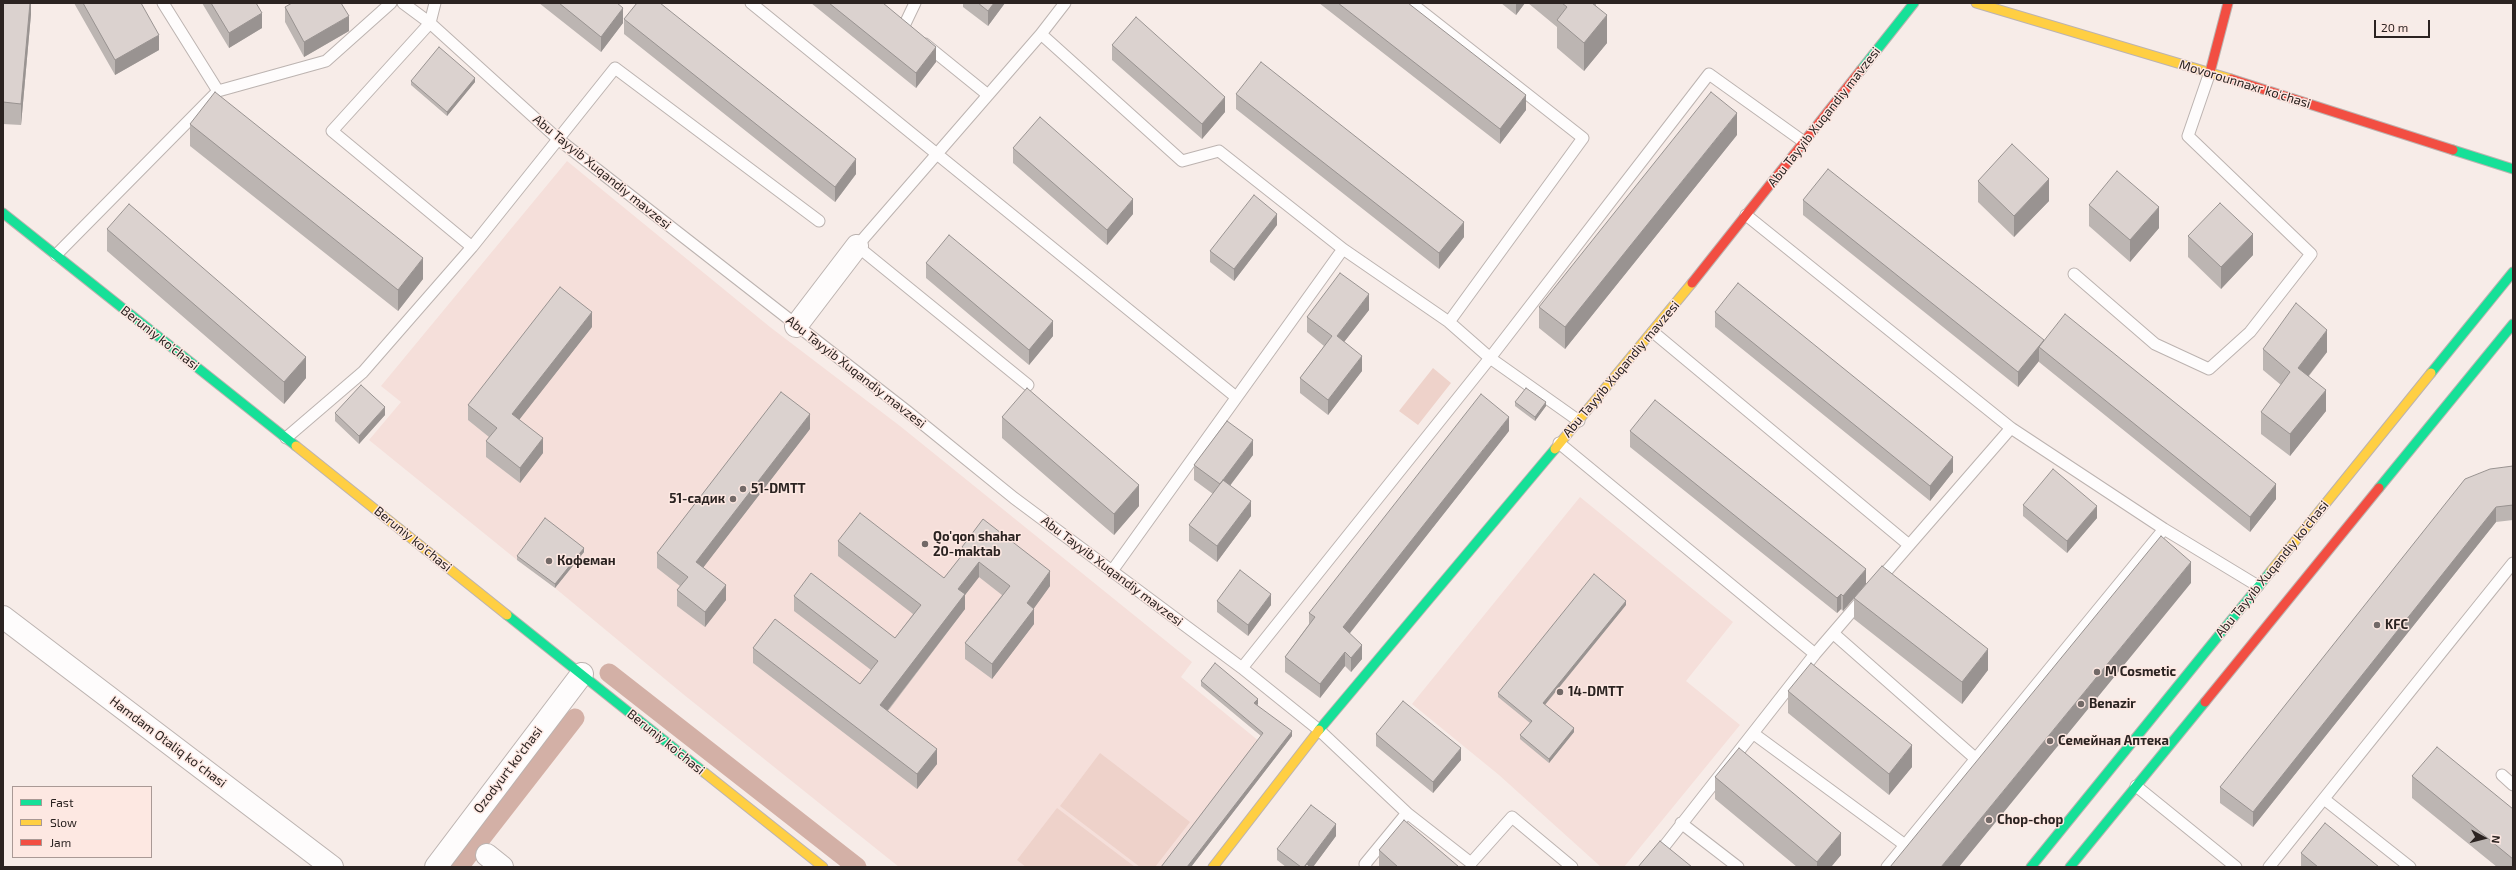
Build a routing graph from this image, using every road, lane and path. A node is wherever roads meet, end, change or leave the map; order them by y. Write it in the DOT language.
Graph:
graph roads {
  1 [pos="163,3"];
  2 [pos="391,3"];
  3 [pos="403,3"];
  4 [pos="435,3"];
  5 [pos="751,3"];
  6 [pos="915,3"];
  7 [pos="1065,3"];
  8 [pos="1411,3"];
  9 [pos="1914,3"];
  10 [pos="1976,3"];
  11 [pos="2228,3"];
  12 [pos="892,17"];
  13 [pos="430,23"];
  14 [pos="904,26"];
  15 [pos="1041,34"];
  16 [pos="2210,72"];
  17 [pos="218,91"];
  18 [pos="988,95"];
  19 [pos="558,139"];
  20 [pos="1804,142"];
  21 [pos="936,155"];
  22 [pos="2513,169"];
  23 [pos="3,213"];
  24 [pos="1746,215"];
  25 [pos="819,221"];
  26 [pos="857,246"];
  27 [pos="472,247"];
  28 [pos="1343,248"];
  29 [pos="56,256"];
  30 [pos="2513,272"];
  31 [pos="2074,274"];
  32 [pos="1449,322"];
  33 [pos="2513,324"];
  34 [pos="796,326"];
  35 [pos="1653,332"];
  36 [pos="1490,358"];
  37 [pos="1028,384"];
  38 [pos="1236,397"];
  39 [pos="1579,422"];
  40 [pos="2011,428"];
  41 [pos="286,438"];
  42 [pos="1560,443"];
  43 [pos="2164,529"];
  44 [pos="1909,545"];
  45 [pos="2513,563"];
  46 [pos="1112,571"];
  47 [pos="2258,586"];
  48 [pos="3,617"];
  49 [pos="1834,634"];
  50 [pos="1815,654"];
  51 [pos="1242,668"];
  52 [pos="582,674"];
  53 [pos="1319,730"];
  54 [pos="1754,734"];
  55 [pos="1976,759"];
  56 [pos="2502,775"];
  57 [pos="2513,785"];
  58 [pos="2136,786"];
  59 [pos="2324,799"];
  60 [pos="1407,813"];
  61 [pos="1681,823"];
  62 [pos="1905,845"];
  63 [pos="1473,865"];
  64 [pos="332,867"];
  65 [pos="436,867"];
  66 [pos="823,867"];
  67 [pos="1213,867"];
  68 [pos="1366,867"];
  69 [pos="1572,867"];
  70 [pos="1648,867"];
  71 [pos="1738,867"];
  72 [pos="1887,867"];
  73 [pos="2031,867"];
  74 [pos="2070,867"];
  75 [pos="2236,867"];
  76 [pos="2269,867"];
  77 [pos="2410,867"];
  1 -- 17 [label="lane"];
  2 -- 17 [label="lane"];
  3 -- 13 [label="lane, Abu Tayyib Xuqandiy mavzesi"];
  4 -- 13 [label="lane"];
  5 -- 21 [label="lane"];
  6 -- 14 [label="lane"];
  7 -- 15 [label="lane"];
  8 -- 32 [label="lane"];
  9 -- 20 [label="main road, Abu Tayyib Xuqandiy mavzesi"];
  10 -- 16 [label="main road, Movorounnaxr ko'chasi"];
  11 -- 16 [label="main road"];
  12 -- 14 [label="lane"];
  13 -- 19 [label="lane, Abu Tayyib Xuqandiy mavzesi"];
  13 -- 27 [label="lane"];
  14 -- 18 [label="lane"];
  15 -- 18 [label="lane"];
  15 -- 28 [label="lane"];
  16 -- 22 [label="main road, Movorounnaxr ko'chasi"];
  16 -- 31 [label="lane"];
  17 -- 29 [label="lane"];
  18 -- 21 [label="lane"];
  19 -- 25 [label="lane"];
  19 -- 27 [label="lane"];
  19 -- 34 [label="lane, Abu Tayyib Xuqandiy mavzesi"];
  20 -- 24 [label="main road, Abu Tayyib Xuqandiy mavzesi"];
  20 -- 36 [label="lane"];
  21 -- 26 [label="lane"];
  21 -- 38 [label="lane"];
  23 -- 29 [label="main road, Beruniy ko'chasi"];
  24 -- 35 [label="main road, Abu Tayyib Xuqandiy mavzesi"];
  24 -- 40 [label="lane"];
  26 -- 34 [label="street"];
  26 -- 37 [label="lane"];
  27 -- 41 [label="lane"];
  28 -- 32 [label="lane"];
  28 -- 38 [label="lane"];
  29 -- 41 [label="main road, Beruniy ko'chasi"];
  30 -- 47 [label="main road, Abu Tayyib Xuqandiy ko'chasi"];
  32 -- 36 [label="lane"];
  33 -- 58 [label="main road"];
  34 -- 46 [label="lane, Abu Tayyib Xuqandiy mavzesi"];
  35 -- 39 [label="main road, Abu Tayyib Xuqandiy mavzesi"];
  35 -- 44 [label="lane"];
  36 -- 39 [label="lane"];
  36 -- 51 [label="lane"];
  38 -- 46 [label="lane"];
  39 -- 42 [label="main road, Abu Tayyib Xuqandiy mavzesi"];
  40 -- 43 [label="lane"];
  40 -- 44 [label="lane"];
  41 -- 52 [label="main road, Beruniy ko'chasi"];
  42 -- 50 [label="lane"];
  42 -- 53 [label="main road, Abu Tayyib Xuqandiy mavzesi"];
  43 -- 47 [label="lane"];
  43 -- 55 [label="lane"];
  44 -- 49 [label="lane"];
  45 -- 59 [label="lane"];
  46 -- 51 [label="lane, Abu Tayyib Xuqandiy mavzesi"];
  47 -- 73 [label="main road, Abu Tayyib Xuqandiy ko'chasi"];
  48 -- 64 [label="street, Hamdam Otaliq koʻchasi"];
  49 -- 50 [label="lane"];
  49 -- 55 [label="lane"];
  50 -- 54 [label="lane"];
  51 -- 53 [label="lane, Abu Tayyib Xuqandiy mavzesi"];
  52 -- 65 [label="street, Ozodyurt ko'chasi"];
  52 -- 66 [label="main road, Beruniy ko'chasi"];
  53 -- 60 [label="lane"];
  53 -- 67 [label="main road, Abu Tayyib Xuqandiy mavzesi"];
  54 -- 61 [label="lane"];
  54 -- 62 [label="lane"];
  55 -- 62 [label="lane"];
  56 -- 57 [label="lane"];
  58 -- 74 [label="main road"];
  58 -- 75 [label="lane"];
  59 -- 76 [label="lane"];
  59 -- 77 [label="lane"];
  60 -- 63 [label="lane"];
  60 -- 68 [label="lane"];
  61 -- 70 [label="lane"];
  61 -- 71 [label="lane"];
  62 -- 72 [label="lane"];
  63 -- 69 [label="lane"];
}
